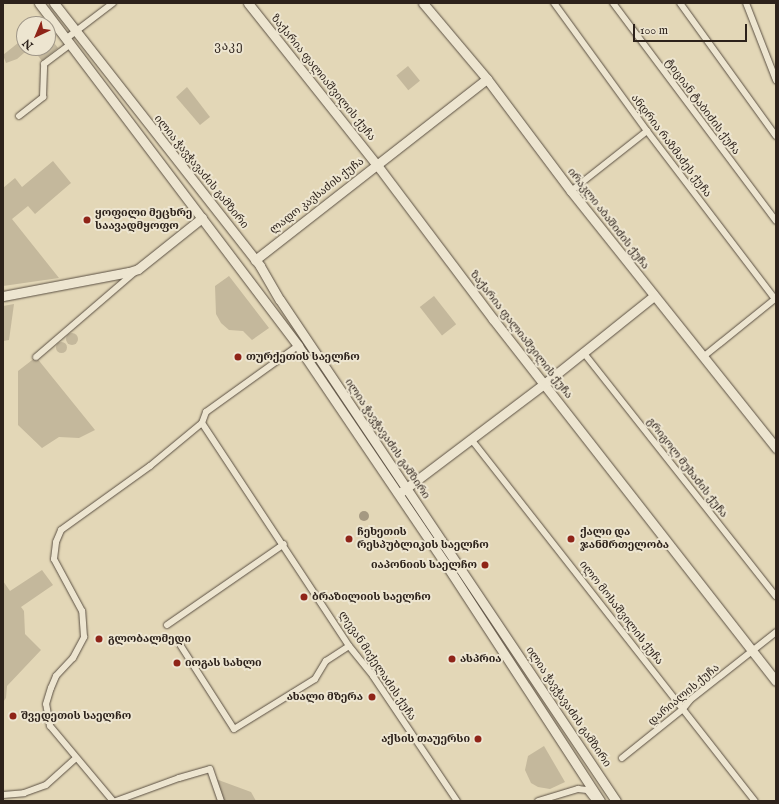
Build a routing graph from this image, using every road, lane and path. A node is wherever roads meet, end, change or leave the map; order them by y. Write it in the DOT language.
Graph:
graph roads {
  1 [pos="39,3"];
  2 [pos="54,3"];
  3 [pos="113,3"];
  4 [pos="248,3"];
  5 [pos="423,3"];
  6 [pos="554,3"];
  7 [pos="614,3"];
  8 [pos="680,3"];
  9 [pos="746,3"];
  10 [pos="76,31"];
  11 [pos="69,41"];
  12 [pos="486,79"];
  13 [pos="776,80"];
  14 [pos="19,116"];
  15 [pos="647,131"];
  16 [pos="776,136"];
  17 [pos="377,164"];
  18 [pos="571,191"];
  19 [pos="202,218"];
  20 [pos="776,221"];
  21 [pos="256,259"];
  22 [pos="138,269"];
  23 [pos="3,296"];
  24 [pos="654,296"];
  25 [pos="776,298"];
  26 [pos="298,346"];
  27 [pos="583,352"];
  28 [pos="36,357"];
  29 [pos="703,357"];
  30 [pos="544,384"];
  31 [pos="202,423"];
  32 [pos="471,439"];
  33 [pos="776,448"];
  34 [pos="402,491"];
  35 [pos="284,544"];
  36 [pos="776,596"];
  37 [pos="167,625"];
  38 [pos="776,632"];
  39 [pos="179,643"];
  40 [pos="349,646"];
  41 [pos="753,652"];
  42 [pos="776,681"];
  43 [pos="683,709"];
  44 [pos="76,758"];
  45 [pos="622,758"];
  46 [pos="583,774"];
  47 [pos="578,789"];
  48 [pos="3,795"];
  49 [pos="113,801"];
  50 [pos="116,801"];
  51 [pos="221,801"];
  52 [pos="457,801"];
  53 [pos="538,801"];
  54 [pos="596,801"];
  55 [pos="600,801"];
  56 [pos="616,801"];
  57 [pos="755,801"];
  1 -- 11 [label="main road, ილია ჭავჭავაძის გამზირი"];
  2 -- 10 [label="main road, ილია ჭავჭავაძის გამზირი"];
  3 -- 10 [label="street"];
  4 -- 17 [label="main road, ზაქარია ფალიაშვილის ქუჩა"];
  5 -- 12 [label="main road, ირაკლი აბაშიძის ქუჩა"];
  6 -- 15 [label="street, ანდრია რაზმაძეს ქუჩა"];
  7 -- 20 [label="street, ტიციან ტაბიძის ქუჩა"];
  8 -- 16 [label="street"];
  9 -- 13 [label="street"];
  10 -- 11 [label="street"];
  10 -- 21 [label="main road, ილია ჭავჭავაძის გამზირი"];
  11 -- 14 [label="street"];
  11 -- 19 [label="main road, ილია ჭავჭავაძის გამზირი"];
  12 -- 17 [label="main road, ლადო კავსაძის ქუჩა"];
  12 -- 18 [label="main road, ირაკლი აბაშიძის ქუჩა"];
  15 -- 18 [label="street"];
  15 -- 25 [label="street, ანდრია რაზმაძეს ქუჩა"];
  17 -- 21 [label="main road, ლადო კავსაძის ქუჩა"];
  17 -- 30 [label="main road, ზაქარია ფალიაშვილის ქუჩა"];
  18 -- 24 [label="main road, ირაკლი აბაშიძის ქუჩა"];
  19 -- 22 [label="main road"];
  19 -- 26 [label="main road, ილია ჭავჭავაძის გამზირი"];
  21 -- 34 [label="main road, ილია ჭავჭავაძის გამზირი"];
  22 -- 23 [label="main road"];
  22 -- 28 [label="street"];
  24 -- 27 [label="main road"];
  24 -- 29 [label="main road, ირაკლი აბაშიძის ქუჩა"];
  25 -- 29 [label="street"];
  26 -- 31 [label="street"];
  26 -- 34 [label="main road, ილია ჭავჭავაძის გამზირი"];
  27 -- 30 [label="main road"];
  27 -- 36 [label="street, გრიგოლ მუხაძის ქუჩა"];
  29 -- 33 [label="main road, ირაკლი აბაშიძის ქუჩა"];
  30 -- 32 [label="main road"];
  30 -- 41 [label="main road, ზაქარია ფალიაშვილის ქუჩა"];
  31 -- 35 [label="street, ლევან მიქელაძის ქუჩა"];
  31 -- 44 [label="street"];
  32 -- 34 [label="main road"];
  32 -- 43 [label="street, ილო მოსაშვილის ქუჩა"];
  34 -- 46 [label="main road, ილია ჭავჭავაძის გამზირი"];
  34 -- 56 [label="main road, ილია ჭავჭავაძის გამზირი"];
  35 -- 37 [label="street"];
  35 -- 40 [label="street, ლევან მიქელაძის ქუჩა"];
  38 -- 41 [label="street, დარიალის ქუჩა"];
  39 -- 40 [label="street"];
  40 -- 52 [label="street, ლევან მიქელაძის ქუჩა"];
  41 -- 42 [label="main road, ზაქარია ფალიაშვილის ქუჩა"];
  41 -- 43 [label="street, დარიალის ქუჩა"];
  43 -- 45 [label="street, დარიალის ქუჩა"];
  43 -- 57 [label="street, ილო მოსაშვილის ქუჩა"];
  44 -- 48 [label="street"];
  44 -- 49 [label="street"];
  46 -- 47 [label="street"];
  46 -- 55 [label="main road, ილია ჭავჭავაძის გამზირი"];
  47 -- 53 [label="street"];
  47 -- 54 [label="street"];
  50 -- 51 [label="street"];
}
